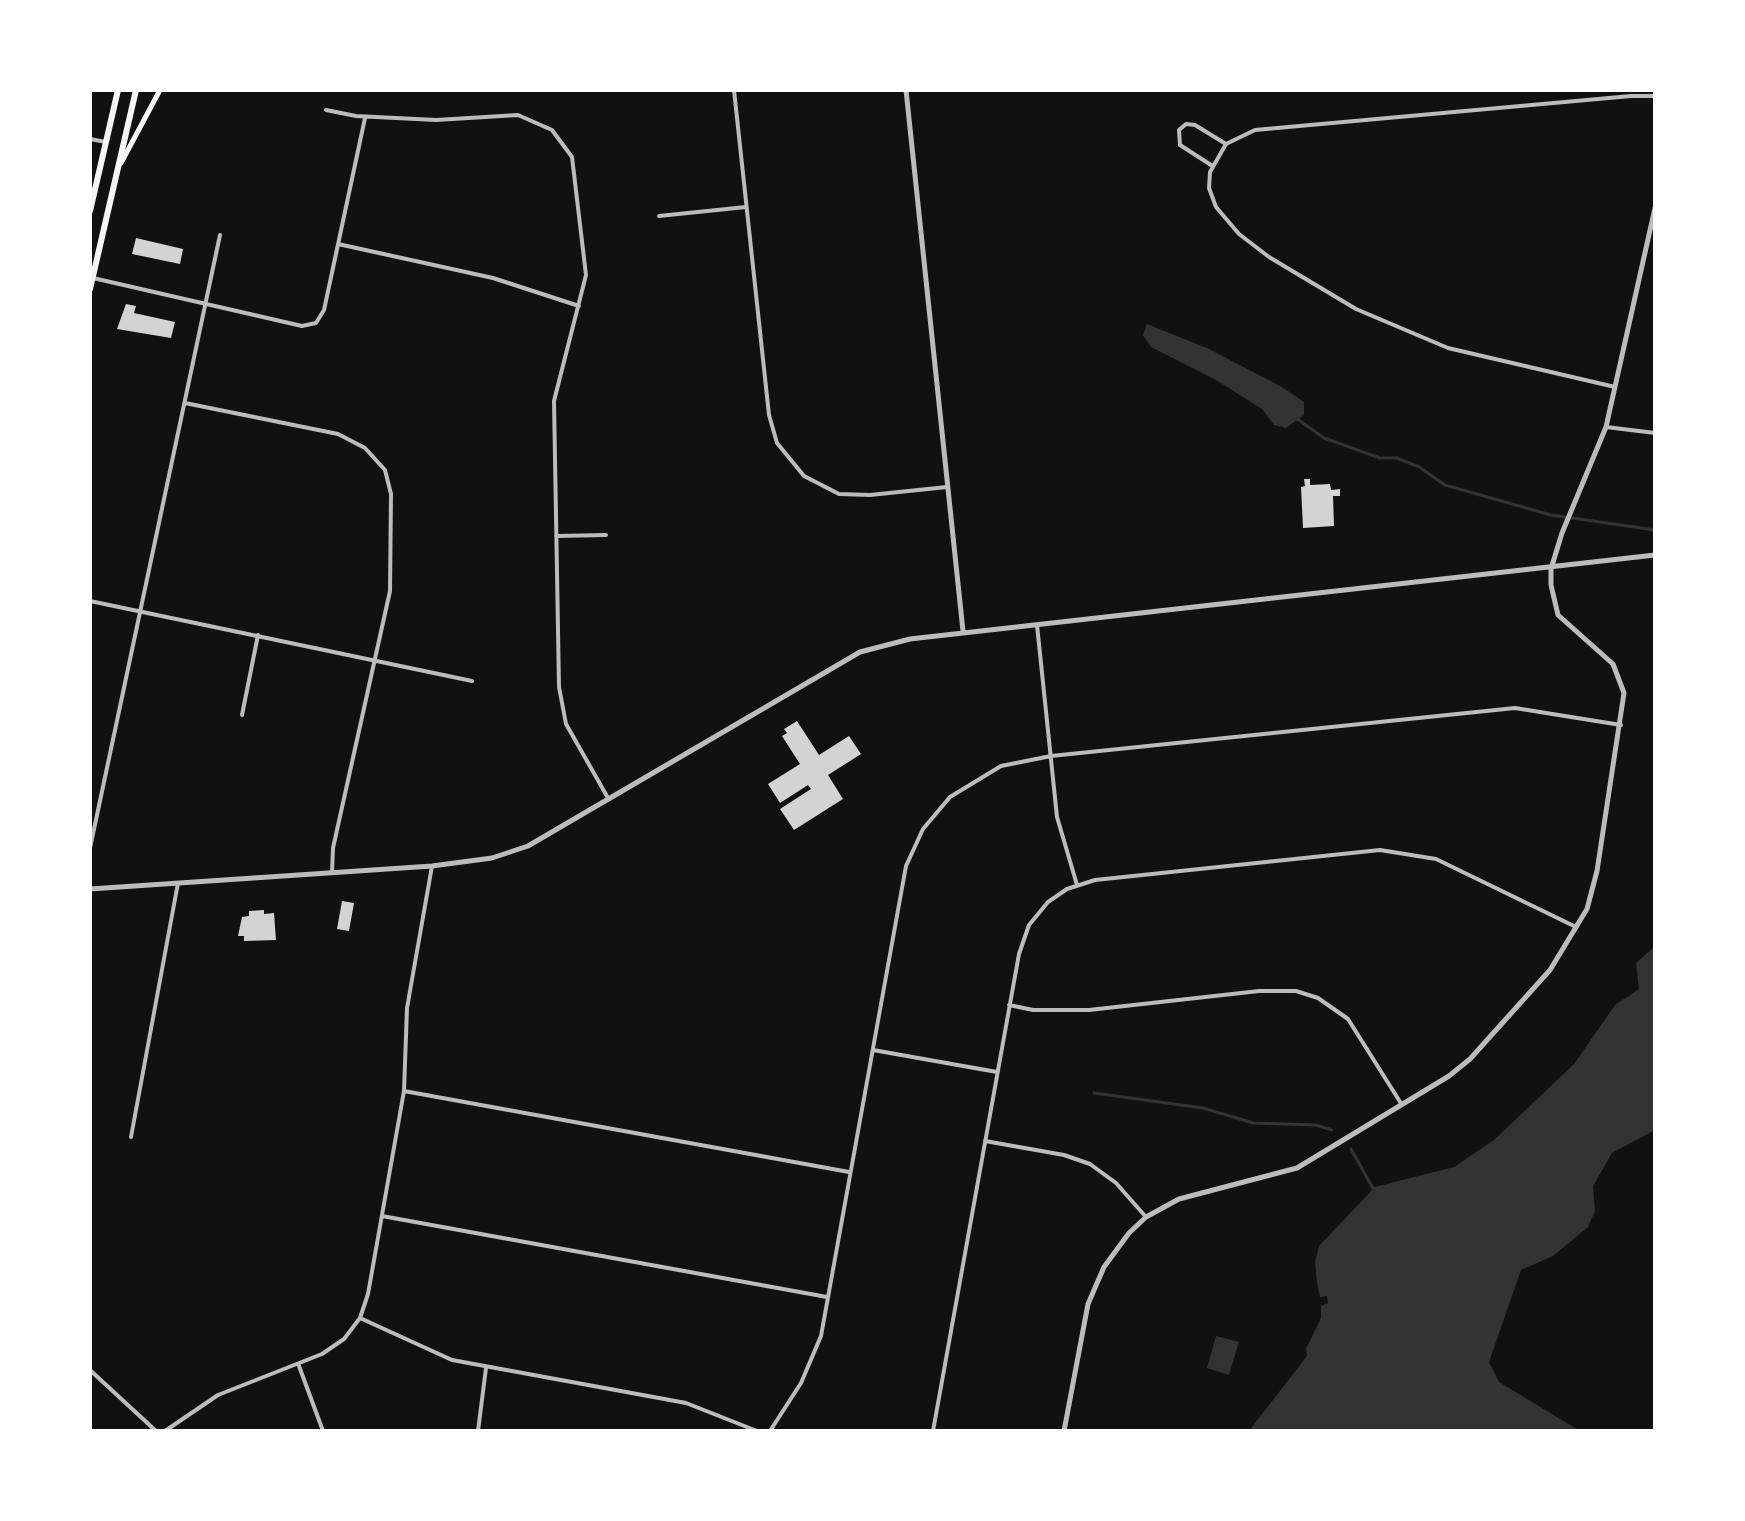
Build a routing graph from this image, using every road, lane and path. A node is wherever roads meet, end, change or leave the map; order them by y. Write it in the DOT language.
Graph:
graph roads {
  1 [pos="118,90"];
  2 [pos="136,90"];
  3 [pos="160,90"];
  4 [pos="734,90"];
  5 [pos="906,90"];
  6 [pos="1655,96"];
  7 [pos="326,110"];
  8 [pos="366,117"];
  9 [pos="90,139"];
  10 [pos="106,142"];
  11 [pos="1226,144"];
  12 [pos="1211,165"];
  13 [pos="118,167"];
  14 [pos="746,207"];
  15 [pos="1655,208"];
  16 [pos="90,211"];
  17 [pos="659,216"];
  18 [pos="220,235"];
  19 [pos="338,244"];
  20 [pos="93,278"];
  21 [pos="90,289"];
  22 [pos="204,304"];
  23 [pos="580,307"];
  24 [pos="1615,387"];
  25 [pos="185,403"];
  26 [pos="1606,427"];
  27 [pos="1655,433"];
  28 [pos="947,487"];
  29 [pos="606,535"];
  30 [pos="556,536"];
  31 [pos="1655,555"];
  32 [pos="1551,569"];
  33 [pos="90,601"];
  34 [pos="139,612"];
  35 [pos="1037,625"];
  36 [pos="963,631"];
  37 [pos="258,635"];
  38 [pos="375,660"];
  39 [pos="472,681"];
  40 [pos="242,715"];
  41 [pos="1621,725"];
  42 [pos="1051,756"];
  43 [pos="608,798"];
  44 [pos="90,848"];
  45 [pos="432,866"];
  46 [pos="332,872"];
  47 [pos="178,883"];
  48 [pos="1077,885"];
  49 [pos="90,889"];
  50 [pos="1578,928"];
  51 [pos="1009,1005"];
  52 [pos="872,1050"];
  53 [pos="997,1072"];
  54 [pos="404,1091"];
  55 [pos="1402,1105"];
  56 [pos="131,1137"];
  57 [pos="985,1141"];
  58 [pos="849,1172"];
  59 [pos="382,1216"];
  60 [pos="1146,1217"];
  61 [pos="827,1297"];
  62 [pos="360,1318"];
  63 [pos="299,1366"];
  64 [pos="486,1368"];
  65 [pos="91,1371"];
  66 [pos="156,1431"];
  67 [pos="165,1431"];
  68 [pos="323,1431"];
  69 [pos="478,1431"];
  70 [pos="757,1431"];
  71 [pos="770,1431"];
  72 [pos="933,1431"];
  73 [pos="1064,1431"];
  1 -- 10 [label="highway"];
  2 -- 13 [label="highway"];
  3 -- 13 [label="main road"];
  4 -- 14 [label="street"];
  5 -- 28 [label="street"];
  6 -- 11 [label="street"];
  7 -- 8 [label="street"];
  8 -- 19 [label="street"];
  8 -- 23 [label="street"];
  9 -- 10 [label="street"];
  10 -- 16 [label="highway"];
  11 -- 12 [label="street"];
  11 -- 12 [label="street"];
  12 -- 24 [label="street"];
  13 -- 20 [label="highway"];
  14 -- 17 [label="street"];
  14 -- 28 [label="street"];
  15 -- 24 [label="street"];
  18 -- 22 [label="street"];
  19 -- 22 [label="street"];
  19 -- 23 [label="street"];
  20 -- 21 [label="highway"];
  20 -- 22 [label="street"];
  22 -- 25 [label="street"];
  23 -- 30 [label="street"];
  24 -- 26 [label="street"];
  25 -- 34 [label="street"];
  25 -- 38 [label="street"];
  26 -- 27 [label="street"];
  26 -- 32 [label="street"];
  28 -- 36 [label="street"];
  29 -- 30 [label="street"];
  30 -- 43 [label="street"];
  31 -- 32 [label="street"];
  32 -- 35 [label="street"];
  32 -- 41 [label="street"];
  33 -- 34 [label="street"];
  34 -- 37 [label="street"];
  34 -- 44 [label="street"];
  35 -- 36 [label="street"];
  35 -- 42 [label="street"];
  36 -- 43 [label="street"];
  37 -- 38 [label="street"];
  37 -- 40 [label="street"];
  38 -- 39 [label="street"];
  38 -- 46 [label="street"];
  41 -- 42 [label="street"];
  41 -- 50 [label="street"];
  42 -- 48 [label="street"];
  42 -- 52 [label="street"];
  43 -- 45 [label="street"];
  45 -- 46 [label="street"];
  45 -- 54 [label="street"];
  46 -- 47 [label="street"];
  47 -- 49 [label="street"];
  47 -- 56 [label="street"];
  48 -- 50 [label="street"];
  48 -- 51 [label="street"];
  50 -- 55 [label="street"];
  51 -- 53 [label="street"];
  51 -- 55 [label="street"];
  52 -- 53 [label="street"];
  52 -- 58 [label="street"];
  53 -- 57 [label="street"];
  54 -- 58 [label="street"];
  54 -- 59 [label="street"];
  55 -- 60 [label="street"];
  57 -- 60 [label="street"];
  57 -- 72 [label="street"];
  58 -- 61 [label="street"];
  59 -- 61 [label="street"];
  59 -- 62 [label="street"];
  60 -- 73 [label="street"];
  61 -- 71 [label="street"];
  62 -- 63 [label="street"];
  62 -- 64 [label="street"];
  63 -- 67 [label="street"];
  63 -- 68 [label="street"];
  64 -- 69 [label="street"];
  64 -- 70 [label="street"];
  65 -- 66 [label="street"];
}
